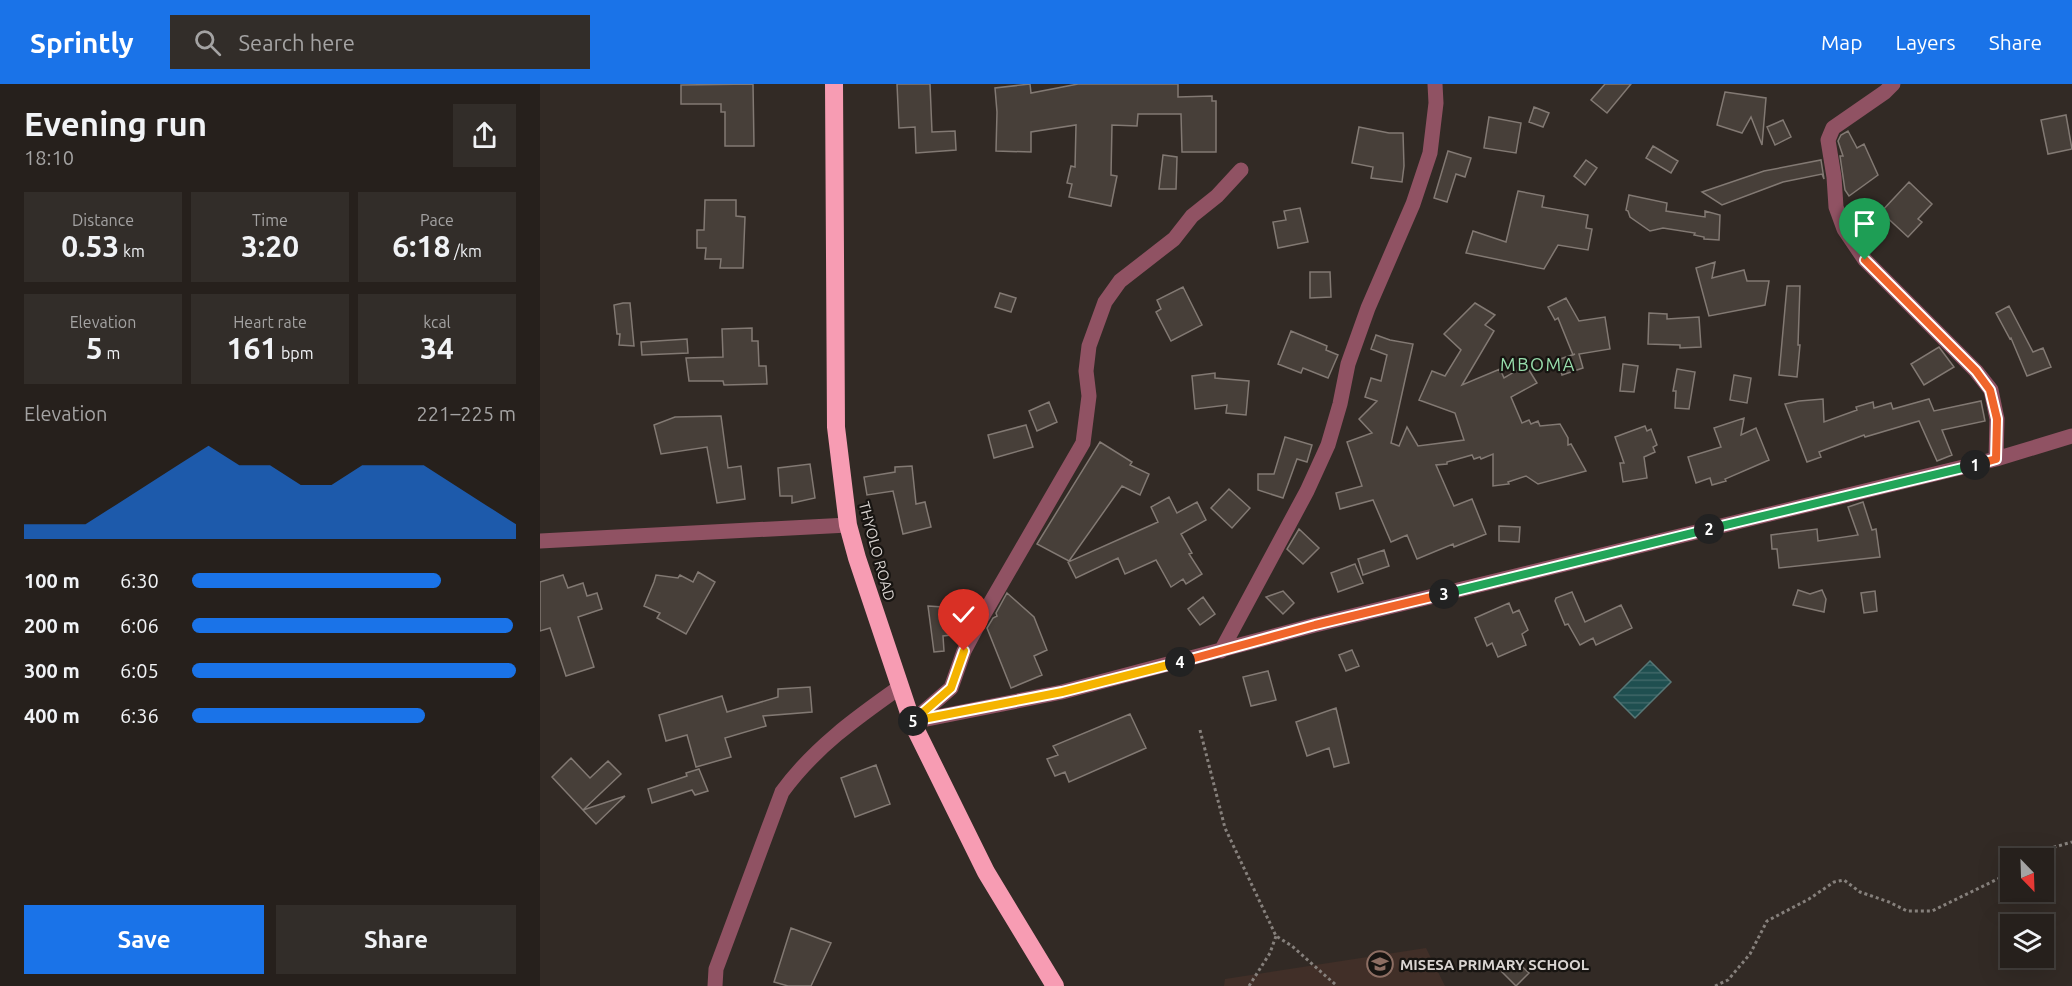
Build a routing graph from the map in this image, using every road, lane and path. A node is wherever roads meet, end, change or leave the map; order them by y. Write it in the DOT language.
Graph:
graph roads {
  1 [pos="834,84"];
  2 [pos="1435,84"];
  3 [pos="1893,84"];
  4 [pos="1241,170"];
  5 [pos="2072,436"];
  6 [pos="1996,459"];
  7 [pos="848,525"];
  8 [pos="540,541"];
  9 [pos="1221,651"];
  10 [pos="900,687"];
  11 [pos="912,722"];
  12 [pos="1200,730"];
  13 [pos="2072,842"];
  14 [pos="2051,848"];
  15 [pos="2000,878"];
  16 [pos="1276,936"];
  17 [pos="715,986"];
  18 [pos="1055,986"];
  19 [pos="1249,986"];
  20 [pos="1338,986"];
  21 [pos="1715,986"];
  1 -- 7 [label="highway, THYOLO ROAD"];
  2 -- 9 [label="street"];
  3 -- 6 [label="street"];
  4 -- 11 [label="street"];
  5 -- 6 [label="street"];
  6 -- 9 [label="street"];
  7 -- 8 [label="street"];
  7 -- 10 [label="highway, THYOLO ROAD"];
  9 -- 11 [label="street"];
  10 -- 11 [label="highway, THYOLO ROAD"];
  10 -- 17 [label="street"];
  11 -- 18 [label="highway, THYOLO ROAD"];
  12 -- 16 [label="path"];
  13 -- 14 [label="path"];
  15 -- 21 [label="path"];
  16 -- 19 [label="path"];
  16 -- 20 [label="path"];
}
